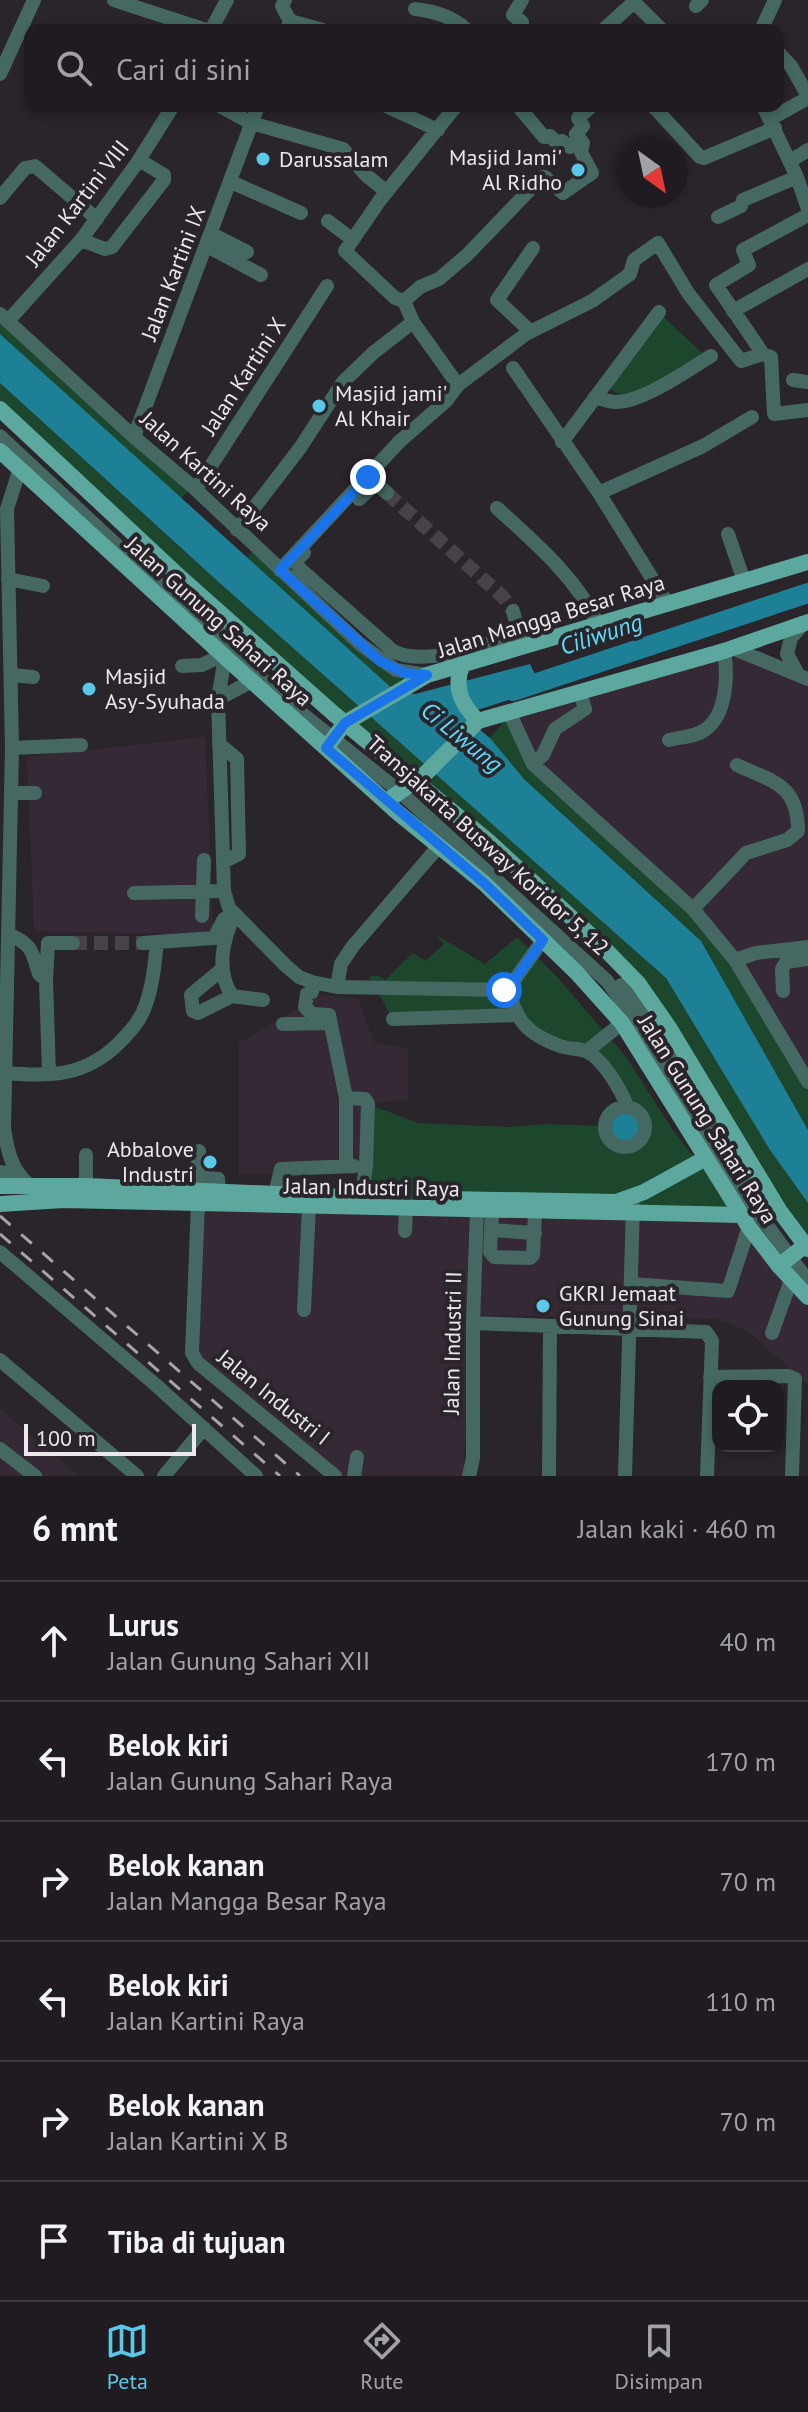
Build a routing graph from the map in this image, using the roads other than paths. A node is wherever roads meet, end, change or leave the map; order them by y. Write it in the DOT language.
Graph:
graph roads {
  1 [pos="34,0"];
  2 [pos="114,0"];
  3 [pos="227,0"];
  4 [pos="522,0"];
  5 [pos="775,0"];
  6 [pos="633,1"];
  7 [pos="284,3"];
  8 [pos="415,9"];
  9 [pos="189,24"];
  10 [pos="212,24"];
  11 [pos="288,24"];
  12 [pos="461,24"];
  13 [pos="521,24"];
  14 [pos="609,24"];
  15 [pos="656,24"];
  16 [pos="764,24"];
  17 [pos="784,58"];
  18 [pos="0,74"];
  19 [pos="808,97"];
  20 [pos="784,110"];
  21 [pos="169,112"];
  22 [pos="231,112"];
  23 [pos="256,112"];
  24 [pos="399,112"];
  25 [pos="452,112"];
  26 [pos="523,112"];
  27 [pos="585,112"];
  28 [pos="659,112"];
  29 [pos="769,118"];
  30 [pos="251,123"];
  31 [pos="438,130"];
  32 [pos="580,139"];
  33 [pos="808,150"];
  34 [pos="139,160"];
  35 [pos="790,161"];
  36 [pos="797,177"];
  37 [pos="231,182"];
  38 [pos="387,192"];
  39 [pos="0,198"];
  40 [pos="808,212"];
  41 [pos="301,213"];
  42 [pos="718,217"];
  43 [pos="97,219"];
  44 [pos="328,221"];
  45 [pos="81,240"];
  46 [pos="209,240"];
  47 [pos="353,240"];
  48 [pos="533,248"];
  49 [pos="247,252"];
  50 [pos="808,269"];
  51 [pos="261,275"];
  52 [pos="327,286"];
  53 [pos="404,301"];
  54 [pos="733,311"];
  55 [pos="659,312"];
  56 [pos="4,317"];
  57 [pos="413,322"];
  58 [pos="530,331"];
  59 [pos="763,354"];
  60 [pos="711,356"];
  61 [pos="513,368"];
  62 [pos="458,385"];
  63 [pos="595,397"];
  64 [pos="0,409"];
  65 [pos="808,410"];
  66 [pos="752,417"];
  67 [pos="0,425"];
  68 [pos="0,436"];
  69 [pos="134,437"];
  70 [pos="562,442"];
  71 [pos="0,451"];
  72 [pos="20,468"];
  73 [pos="196,489"];
  74 [pos="387,493"];
  75 [pos="599,493"];
  76 [pos="497,508"];
  77 [pos="237,530"];
  78 [pos="728,534"];
  79 [pos="3,555"];
  80 [pos="808,562"];
  81 [pos="280,570"];
  82 [pos="8,579"];
  83 [pos="744,581"];
  84 [pos="43,586"];
  85 [pos="321,587"];
  86 [pos="172,590"];
  87 [pos="310,599"];
  88 [pos="668,604"];
  89 [pos="513,611"];
  90 [pos="358,620"];
  91 [pos="805,623"];
  92 [pos="598,624"];
  93 [pos="346,632"];
  94 [pos="5,634"];
  95 [pos="515,643"];
  96 [pos="728,650"];
  97 [pos="224,656"];
  98 [pos="182,666"];
  99 [pos="460,673"];
  100 [pos="8,674"];
  101 [pos="427,675"];
  102 [pos="33,677"];
  103 [pos="803,677"];
  104 [pos="252,681"];
  105 [pos="580,693"];
  106 [pos="218,699"];
  107 [pos="485,718"];
  108 [pos="340,731"];
  109 [pos="669,740"];
  110 [pos="81,745"];
  111 [pos="8,756"];
  112 [pos="533,764"];
  113 [pos="737,765"];
  114 [pos="407,787"];
  115 [pos="11,793"];
  116 [pos="35,793"];
  117 [pos="439,846"];
  118 [pos="204,860"];
  119 [pos="5,864"];
  120 [pos="203,891"];
  121 [pos="224,891"];
  122 [pos="134,893"];
  123 [pos="5,903"];
  124 [pos="693,909"];
  125 [pos="232,911"];
  126 [pos="202,916"];
  127 [pos="10,935"];
  128 [pos="543,940"];
  129 [pos="73,943"];
  130 [pos="808,947"];
  131 [pos="808,959"];
  132 [pos="735,960"];
  133 [pos="221,970"];
  134 [pos="46,980"];
  135 [pos="313,987"];
  136 [pos="337,987"];
  137 [pos="508,988"];
  138 [pos="783,991"];
  139 [pos="232,996"];
  140 [pos="263,1000"];
  141 [pos="516,1015"];
  142 [pos="393,1019"];
  143 [pos="331,1023"];
  144 [pos="622,1023"];
  145 [pos="283,1024"];
  146 [pos="587,1051"];
  147 [pos="14,1073"];
  148 [pos="49,1073"];
  149 [pos="808,1082"];
  150 [pos="346,1098"];
  151 [pos="627,1106"];
  152 [pos="199,1151"];
  153 [pos="86,1155"];
  154 [pos="706,1158"];
  155 [pos="346,1166"];
  156 [pos="366,1166"];
  157 [pos="322,1167"];
  158 [pos="0,1172"];
  159 [pos="23,1180"];
  160 [pos="0,1186"];
  161 [pos="86,1186"];
  162 [pos="197,1191"];
  163 [pos="634,1196"];
  164 [pos="361,1198"];
  165 [pos="275,1200"];
  166 [pos="315,1202"];
  167 [pos="0,1204"];
  168 [pos="406,1209"];
  169 [pos="484,1211"];
  170 [pos="535,1212"];
  171 [pos="633,1214"];
  172 [pos="746,1221"];
  173 [pos="491,1230"];
  174 [pos="405,1231"];
  175 [pos="535,1233"];
  176 [pos="0,1252"];
  177 [pos="797,1252"];
  178 [pos="808,1267"];
  179 [pos="800,1280"];
  180 [pos="631,1284"];
  181 [pos="808,1297"];
  182 [pos="304,1310"];
  183 [pos="473,1323"];
  184 [pos="550,1327"];
  185 [pos="629,1329"];
  186 [pos="772,1333"];
  187 [pos="0,1360"];
  188 [pos="710,1377"];
  189 [pos="204,1428"];
  190 [pos="801,1436"];
  191 [pos="0,1449"];
  192 [pos="357,1457"];
  193 [pos="35,1476"];
  194 [pos="137,1476"];
  195 [pos="164,1476"];
  196 [pos="256,1476"];
  197 [pos="335,1476"];
  198 [pos="354,1476"];
  199 [pos="469,1476"];
  200 [pos="549,1476"];
  201 [pos="625,1476"];
  202 [pos="707,1476"];
  203 [pos="792,1476"];
  1 -- 18 [label="street"];
  2 -- 9 [label="street"];
  3 -- 10 [label="street"];
  4 -- 13 [label="street"];
  5 -- 16 [label="street"];
  6 -- 14 [label="street"];
  6 -- 15 [label="street"];
  7 -- 11 [label="street"];
  8 -- 12 [label="street"];
  17 -- 19 [label="street"];
  19 -- 20 [label="street"];
  21 -- 34 [label="street, Jalan Kartini VIII"];
  22 -- 30 [label="street"];
  23 -- 30 [label="street, Jalan Kartini IX"];
  24 -- 31 [label="street"];
  25 -- 31 [label="street"];
  26 -- 32 [label="street"];
  27 -- 32 [label="street"];
  28 -- 29 [label="street"];
  29 -- 35 [label="street"];
  30 -- 37 [label="street, Jalan Kartini IX"];
  30 -- 38 [label="street"];
  31 -- 38 [label="street"];
  32 -- 53 [label="street"];
  33 -- 35 [label="street"];
  34 -- 43 [label="street, Jalan Kartini VIII"];
  34 -- 45 [label="street"];
  35 -- 36 [label="street"];
  36 -- 40 [label="street"];
  36 -- 42 [label="street"];
  37 -- 41 [label="street"];
  37 -- 46 [label="street, Jalan Kartini IX"];
  38 -- 47 [label="street"];
  39 -- 43 [label="street"];
  40 -- 54 [label="street"];
  43 -- 45 [label="street, Jalan Kartini VIII"];
  44 -- 47 [label="street"];
  45 -- 56 [label="street, Jalan Kartini VIII"];
  46 -- 49 [label="street"];
  46 -- 51 [label="street"];
  46 -- 69 [label="street, Jalan Kartini IX"];
  47 -- 53 [label="street"];
  48 -- 58 [label="street"];
  50 -- 54 [label="street"];
  52 -- 73 [label="street, Jalan Kartini X"];
  53 -- 57 [label="street"];
  54 -- 59 [label="street"];
  55 -- 63 [label="street"];
  56 -- 69 [label="street, Jalan Kartini Raya"];
  57 -- 62 [label="street"];
  57 -- 77 [label="street"];
  58 -- 59 [label="street"];
  58 -- 62 [label="street"];
  59 -- 65 [label="street"];
  60 -- 63 [label="street"];
  61 -- 70 [label="street"];
  62 -- 81 [label="street"];
  63 -- 70 [label="street"];
  64 -- 86 [label="main road, Jalan Gunung Sahari Raya"];
  66 -- 75 [label="street"];
  67 -- 86 [label="street"];
  68 -- 86 [label="street"];
  69 -- 73 [label="street, Jalan Kartini Raya"];
  70 -- 75 [label="street"];
  71 -- 72 [label="main road, Jalan Gunung Sahari Raya"];
  72 -- 79 [label="street"];
  72 -- 86 [label="main road, Jalan Gunung Sahari Raya"];
  73 -- 77 [label="street, Jalan Kartini Raya"];
  74 -- 85 [label="street"];
  75 -- 88 [label="street"];
  76 -- 92 [label="street"];
  77 -- 81 [label="street, Jalan Kartini Raya"];
  78 -- 83 [label="street"];
  79 -- 82 [label="street"];
  80 -- 83 [label="main road, Jalan Mangga Besar Raya"];
  81 -- 87 [label="street, Jalan Kartini Raya"];
  82 -- 84 [label="street"];
  82 -- 94 [label="street"];
  83 -- 88 [label="main road, Jalan Mangga Besar Raya"];
  85 -- 87 [label="street"];
  85 -- 90 [label="street"];
  86 -- 97 [label="main road, Jalan Gunung Sahari Raya"];
  86 -- 108 [label="main road, Jalan Gunung Sahari Raya"];
  87 -- 93 [label="street, Jalan Kartini Raya"];
  88 -- 92 [label="main road, Jalan Mangga Besar Raya"];
  89 -- 95 [label="street"];
  90 -- 93 [label="street"];
  90 -- 95 [label="street"];
  91 -- 96 [label="main road"];
  91 -- 103 [label="street"];
  92 -- 95 [label="main road, Jalan Mangga Besar Raya"];
  93 -- 101 [label="street, Jalan Kartini Raya"];
  94 -- 100 [label="street"];
  95 -- 99 [label="main road, Jalan Mangga Besar Raya"];
  96 -- 103 [label="street"];
  96 -- 105 [label="main road"];
  96 -- 109 [label="street"];
  97 -- 98 [label="street"];
  97 -- 104 [label="main road, Jalan Gunung Sahari Raya"];
  97 -- 106 [label="street"];
  99 -- 101 [label="main road, Jalan Mangga Besar Raya"];
  99 -- 107 [label="main road"];
  100 -- 102 [label="street"];
  100 -- 111 [label="street"];
  101 -- 108 [label="main road, Jalan Mangga Besar Raya"];
  104 -- 106 [label="street"];
  104 -- 108 [label="main road, Jalan Gunung Sahari Raya"];
  105 -- 107 [label="main road"];
  105 -- 112 [label="street"];
  106 -- 121 [label="street"];
  107 -- 112 [label="street"];
  107 -- 114 [label="main road"];
  108 -- 114 [label="main road, Jalan Gunung Sahari Raya"];
  108 -- 114 [label="main road, Jalan Gunung Sahari Raya"];
  110 -- 111 [label="street"];
  111 -- 115 [label="street"];
  112 -- 124 [label="street"];
  113 -- 124 [label="street"];
  114 -- 117 [label="main road, Jalan Gunung Sahari Raya"];
  114 -- 177 [label="street, Transjakarta Busway Koridor 5, 12"];
  114 -- 177 [label="main road, Jalan Gunung Sahari Raya"];
  115 -- 116 [label="street"];
  115 -- 119 [label="street"];
  117 -- 128 [label="main road, Jalan Gunung Sahari Raya"];
  117 -- 136 [label="street"];
  118 -- 120 [label="street"];
  119 -- 123 [label="street"];
  120 -- 121 [label="street"];
  120 -- 122 [label="street"];
  120 -- 126 [label="street"];
  121 -- 125 [label="street"];
  123 -- 127 [label="street"];
  124 -- 132 [label="street"];
  125 -- 133 [label="street"];
  125 -- 135 [label="street"];
  125 -- 148 [label="street"];
  127 -- 134 [label="street"];
  127 -- 147 [label="street"];
  128 -- 137 [label="street"];
  128 -- 144 [label="main road, Jalan Gunung Sahari Raya"];
  129 -- 134 [label="street"];
  130 -- 132 [label="street"];
  131 -- 138 [label="street"];
  132 -- 149 [label="street"];
  133 -- 139 [label="street"];
  133 -- 139 [label="street"];
  134 -- 148 [label="street"];
  135 -- 136 [label="street"];
  135 -- 143 [label="street"];
  136 -- 137 [label="street"];
  137 -- 141 [label="street"];
  139 -- 140 [label="street"];
  141 -- 142 [label="street"];
  141 -- 146 [label="street"];
  143 -- 145 [label="street"];
  143 -- 150 [label="street"];
  144 -- 146 [label="street"];
  144 -- 154 [label="main road, Jalan Gunung Sahari Raya"];
  146 -- 151 [label="street"];
  147 -- 148 [label="street"];
  147 -- 159 [label="street"];
  150 -- 155 [label="street"];
  150 -- 156 [label="street"];
  152 -- 162 [label="street"];
  153 -- 161 [label="street"];
  154 -- 163 [label="main road, Jalan Industri Raya"];
  154 -- 172 [label="main road, Jalan Gunung Sahari Raya"];
  155 -- 156 [label="street"];
  155 -- 157 [label="street"];
  156 -- 164 [label="street"];
  157 -- 165 [label="street"];
  157 -- 166 [label="street"];
  158 -- 159 [label="street"];
  159 -- 160 [label="main road, Jalan Industri Raya"];
  159 -- 161 [label="main road, Jalan Industri Raya"];
  161 -- 162 [label="main road, Jalan Industri Raya"];
  162 -- 165 [label="main road, Jalan Industri Raya"];
  162 -- 165 [label="main road, Jalan Industri Raya"];
  162 -- 167 [label="main road, Jalan Industri Raya"];
  162 -- 197 [label="street, Jalan Industri I"];
  163 -- 164 [label="main road, Jalan Industri Raya"];
  163 -- 171 [label="street"];
  164 -- 166 [label="main road, Jalan Industri Raya"];
  165 -- 166 [label="main road, Jalan Industri Raya"];
  166 -- 168 [label="main road, Jalan Industri Raya"];
  166 -- 182 [label="street"];
  168 -- 169 [label="main road, Jalan Industri Raya"];
  168 -- 174 [label="street"];
  169 -- 170 [label="main road, Jalan Industri Raya"];
  169 -- 173 [label="street"];
  169 -- 183 [label="street, Jalan Industri II"];
  170 -- 171 [label="main road, Jalan Industri Raya"];
  170 -- 175 [label="street"];
  171 -- 172 [label="main road, Jalan Industri Raya"];
  171 -- 180 [label="street"];
  172 -- 177 [label="main road, Jalan Gunung Sahari Raya"];
  172 -- 180 [label="street"];
  173 -- 175 [label="street"];
  173 -- 175 [label="street"];
  176 -- 189 [label="street"];
  177 -- 178 [label="street, Transjakarta Busway Koridor 5, 12"];
  177 -- 179 [label="main road, Jalan Gunung Sahari Raya"];
  179 -- 181 [label="main road, Jalan Gunung Sahari Raya"];
  179 -- 186 [label="street"];
  180 -- 185 [label="street"];
  183 -- 184 [label="street"];
  183 -- 199 [label="street, Jalan Industri II"];
  184 -- 185 [label="street"];
  184 -- 200 [label="street"];
  185 -- 188 [label="street"];
  185 -- 201 [label="street"];
  187 -- 194 [label="street"];
  188 -- 190 [label="street"];
  188 -- 202 [label="street"];
  189 -- 195 [label="street"];
  189 -- 196 [label="street"];
  190 -- 203 [label="street"];
  191 -- 193 [label="street"];
  192 -- 198 [label="street"];
}
